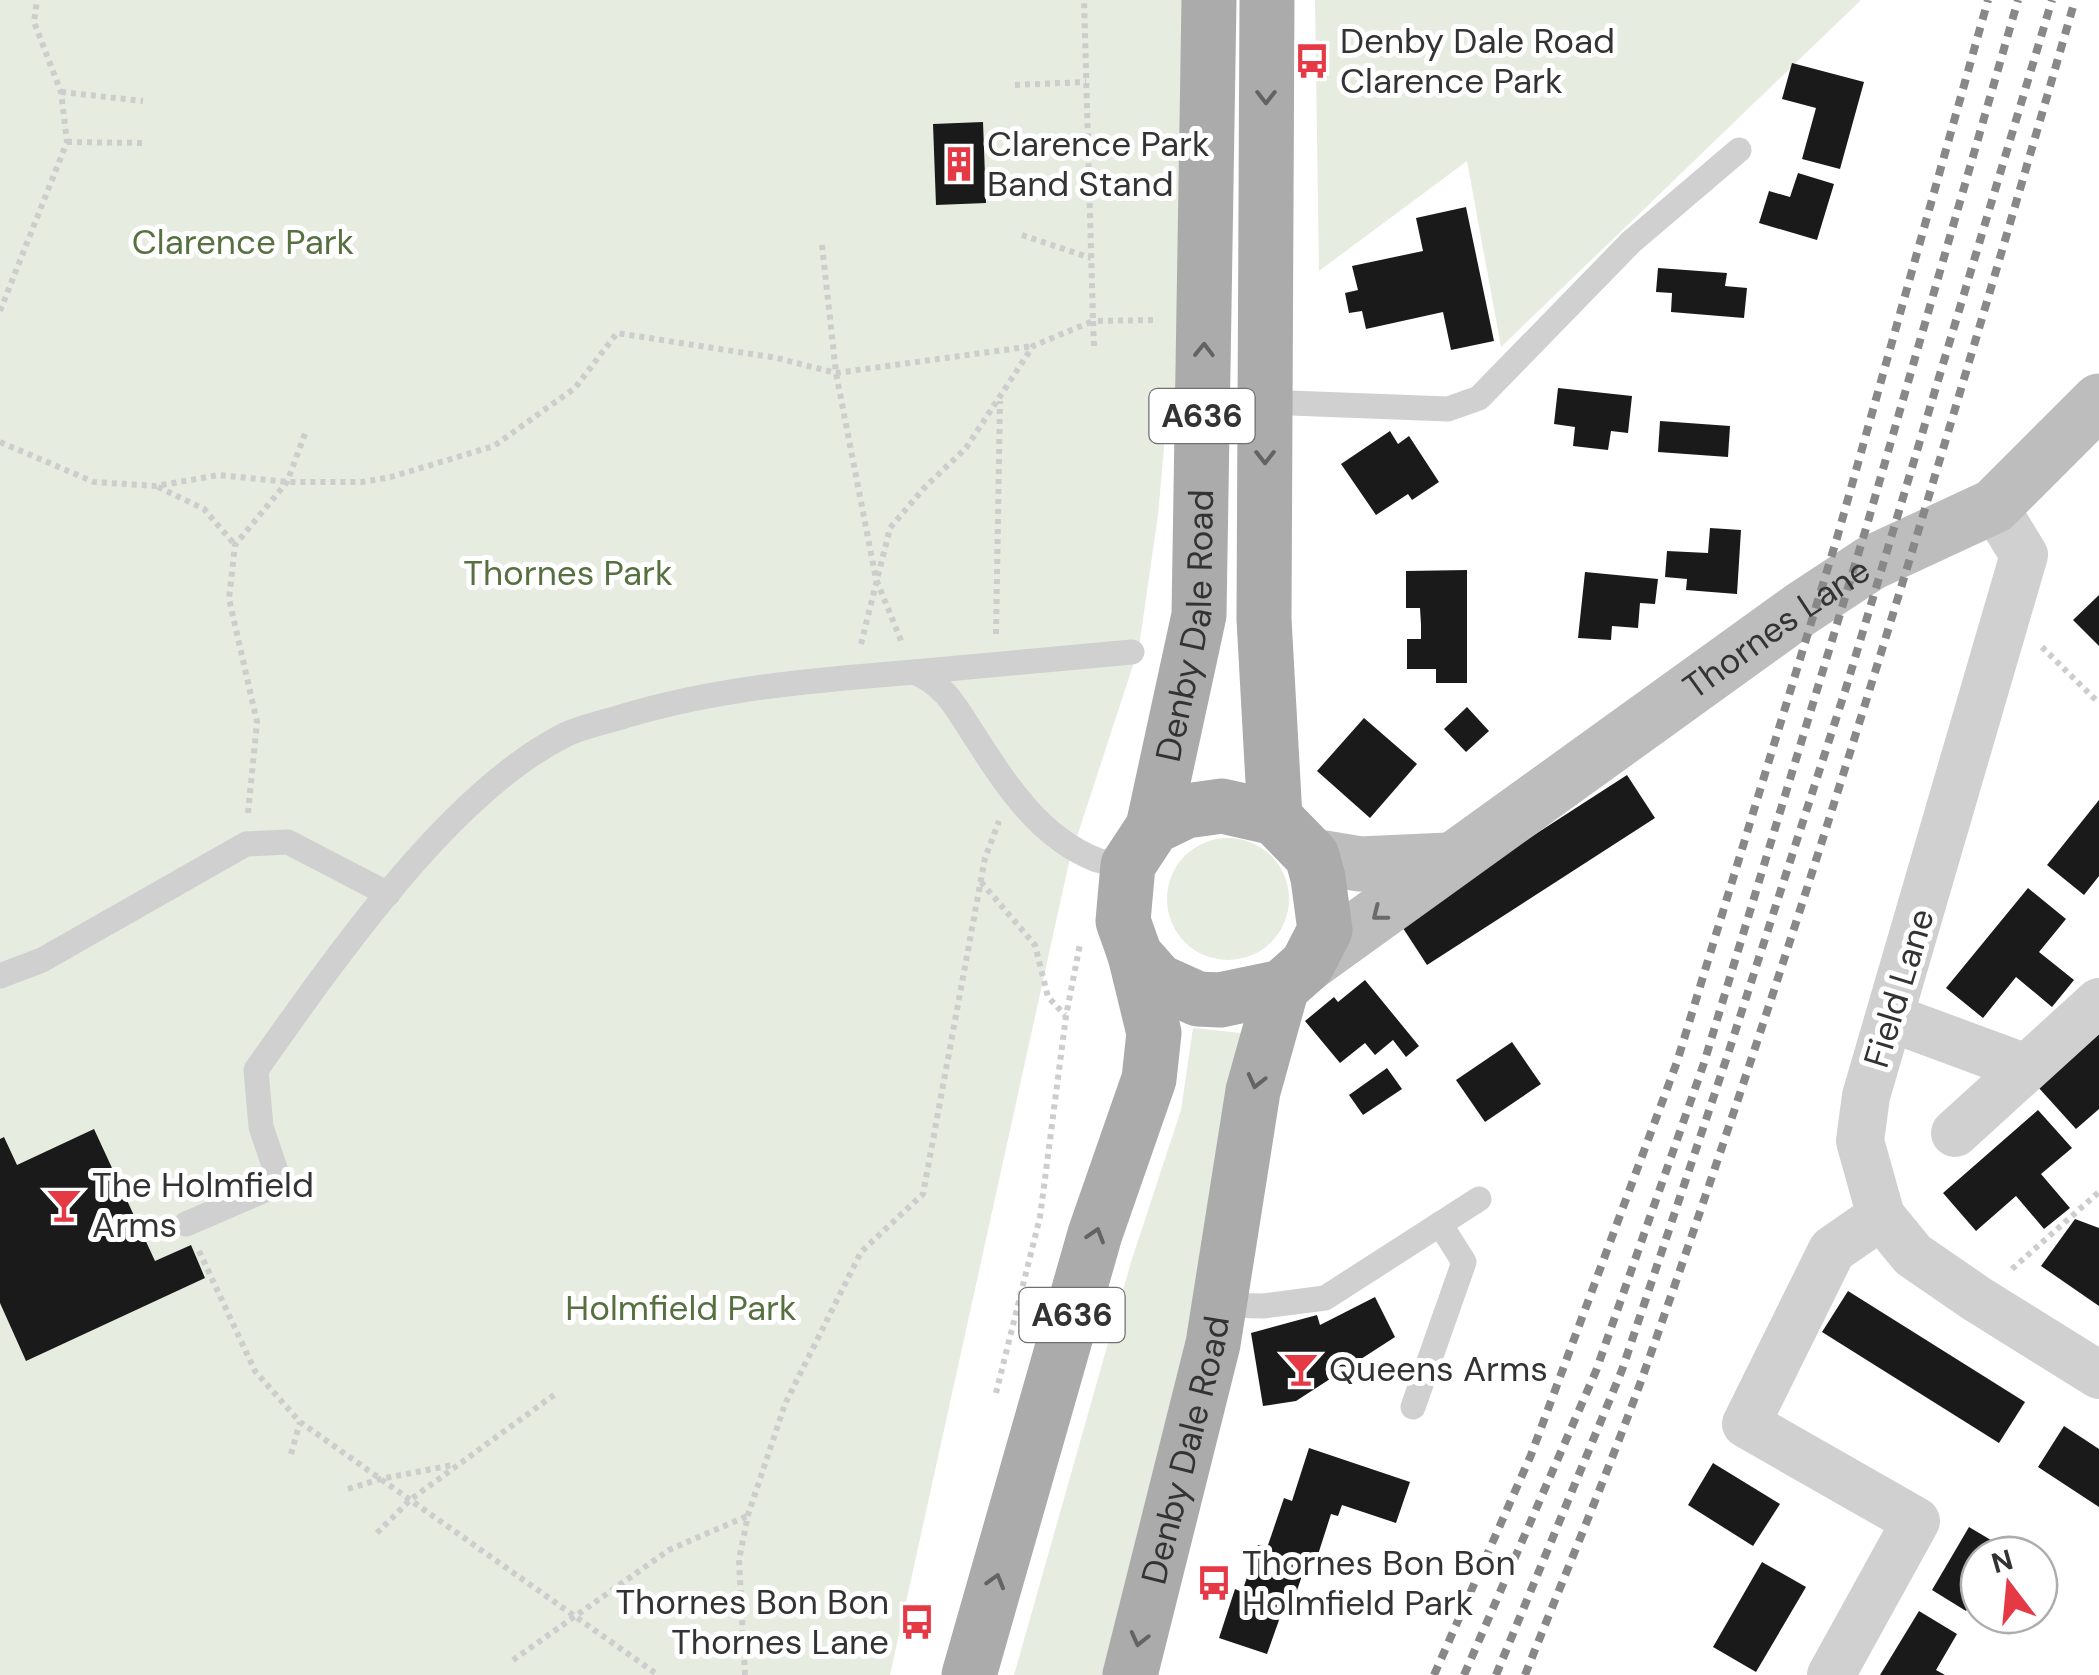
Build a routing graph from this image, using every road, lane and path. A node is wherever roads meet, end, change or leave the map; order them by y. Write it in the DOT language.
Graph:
graph roads {
  1 [pos="37,0"];
  2 [pos="1084,0"];
  3 [pos="1209,0"];
  4 [pos="1267,0"];
  5 [pos="1086,82"];
  6 [pos="1016,85"];
  7 [pos="61,92"];
  8 [pos="143,101"];
  9 [pos="68,142"];
  10 [pos="142,143"];
  11 [pos="1739,150"];
  12 [pos="1022,236"];
  13 [pos="822,245"];
  14 [pos="1091,258"];
  15 [pos="0,311"];
  16 [pos="1093,320"];
  17 [pos="1205,320"];
  18 [pos="1033,346"];
  19 [pos="1094,346"];
  20 [pos="836,373"];
  21 [pos="1000,399"];
  22 [pos="2099,401"];
  23 [pos="1265,402"];
  24 [pos="306,431"];
  25 [pos="0,442"];
  26 [pos="287,482"];
  27 [pos="156,486"];
  28 [pos="1994,506"];
  29 [pos="235,546"];
  30 [pos="876,579"];
  31 [pos="2009,614"];
  32 [pos="1132,652"];
  33 [pos="995,665"];
  34 [pos="914,672"];
  35 [pos="853,677"];
  36 [pos="2099,702"];
  37 [pos="1293,836"];
  38 [pos="246,844"];
  39 [pos="1140,846"];
  40 [pos="985,858"];
  41 [pos="1448,860"];
  42 [pos="980,882"];
  43 [pos="388,894"];
  44 [pos="1082,938"];
  45 [pos="1136,956"];
  46 [pos="0,976"];
  47 [pos="1294,976"];
  48 [pos="2099,1002"];
  49 [pos="1066,1016"];
  50 [pos="1891,1018"];
  51 [pos="2026,1068"];
  52 [pos="1955,1133"];
  53 [pos="2099,1192"];
  54 [pos="1479,1199"];
  55 [pos="1881,1216"];
  56 [pos="186,1224"];
  57 [pos="1440,1224"];
  58 [pos="1977,1299"];
  59 [pos="1219,1304"];
  60 [pos="2099,1375"];
  61 [pos="558,1392"];
  62 [pos="992,1406"];
  63 [pos="1413,1407"];
  64 [pos="300,1422"];
  65 [pos="292,1454"];
  66 [pos="459,1464"];
  67 [pos="380,1479"];
  68 [pos="348,1489"];
  69 [pos="410,1500"];
  70 [pos="748,1515"];
  71 [pos="377,1533"];
  72 [pos="576,1617"];
  73 [pos="514,1660"];
  74 [pos="658,1675"];
  75 [pos="745,1675"];
  76 [pos="970,1675"];
  77 [pos="1130,1675"];
  78 [pos="1831,1675"];
  1 -- 7 [label="path"];
  2 -- 5 [label="path"];
  3 -- 17 [label="main road, Denby Dale Road / A636"];
  4 -- 23 [label="main road, Denby Dale Road / A636, one-way"];
  5 -- 6 [label="path"];
  5 -- 14 [label="path"];
  7 -- 8 [label="path"];
  7 -- 9 [label="path"];
  9 -- 10 [label="path"];
  9 -- 15 [label="path"];
  11 -- 23 [label="lane"];
  12 -- 14 [label="path"];
  13 -- 20 [label="path"];
  14 -- 16 [label="path"];
  16 -- 17 [label="path"];
  16 -- 18 [label="path"];
  16 -- 19 [label="path"];
  39 -- 17 [label="main road, Denby Dale Road / A636, one-way"];
  18 -- 20 [label="path"];
  18 -- 21 [label="path"];
  20 -- 26 [label="path"];
  20 -- 30 [label="path"];
  21 -- 30 [label="path"];
  21 -- 33 [label="path"];
  22 -- 28 [label="street, Thornes Lane"];
  23 -- 37 [label="main road, Denby Dale Road / A636, one-way"];
  24 -- 26 [label="path"];
  25 -- 27 [label="path"];
  26 -- 27 [label="path"];
  26 -- 29 [label="path"];
  27 -- 29 [label="path"];
  28 -- 31 [label="street, Field Lane"];
  28 -- 41 [label="street, Thornes Lane"];
  29 -- 38 [label="path"];
  30 -- 34 [label="path"];
  30 -- 35 [label="path"];
  31 -- 36 [label="path"];
  31 -- 50 [label="street, Field Lane"];
  32 -- 33 [label="lane"];
  33 -- 34 [label="lane"];
  34 -- 35 [label="lane"];
  34 -- 39 [label="lane"];
  35 -- 43 [label="lane"];
  37 -- 39 [label="main road"];
  37 -- 41 [label="street"];
  37 -- 47 [label="main road, A636"];
  38 -- 43 [label="lane"];
  38 -- 46 [label="lane"];
  39 -- 45 [label="main road, A636"];
  40 -- 42 [label="path"];
  41 -- 47 [label="street, Thornes Lane, one-way"];
  42 -- 49 [label="path"];
  42 -- 70 [label="path"];
  43 -- 56 [label="lane"];
  44 -- 49 [label="path"];
  45 -- 47 [label="main road"];
  76 -- 45 [label="main road, A636, one-way"];
  47 -- 59 [label="main road, Denby Dale Road / A636, one-way"];
  48 -- 51 [label="street"];
  49 -- 62 [label="path"];
  50 -- 51 [label="street"];
  50 -- 55 [label="street, Field Lane"];
  51 -- 52 [label="street"];
  53 -- 58 [label="path"];
  54 -- 57 [label="lane"];
  55 -- 58 [label="street, Field Lane"];
  55 -- 78 [label="street"];
  56 -- 64 [label="path"];
  57 -- 59 [label="lane"];
  57 -- 63 [label="lane"];
  58 -- 60 [label="street, Field Lane"];
  59 -- 77 [label="main road, Denby Dale Road / A636, one-way"];
  61 -- 66 [label="path"];
  64 -- 65 [label="path"];
  64 -- 67 [label="path"];
  66 -- 67 [label="path"];
  66 -- 69 [label="path"];
  67 -- 68 [label="path"];
  67 -- 69 [label="path"];
  69 -- 71 [label="path"];
  69 -- 72 [label="path"];
  70 -- 72 [label="path"];
  70 -- 75 [label="path"];
  72 -- 73 [label="path"];
  72 -- 74 [label="path"];
}
